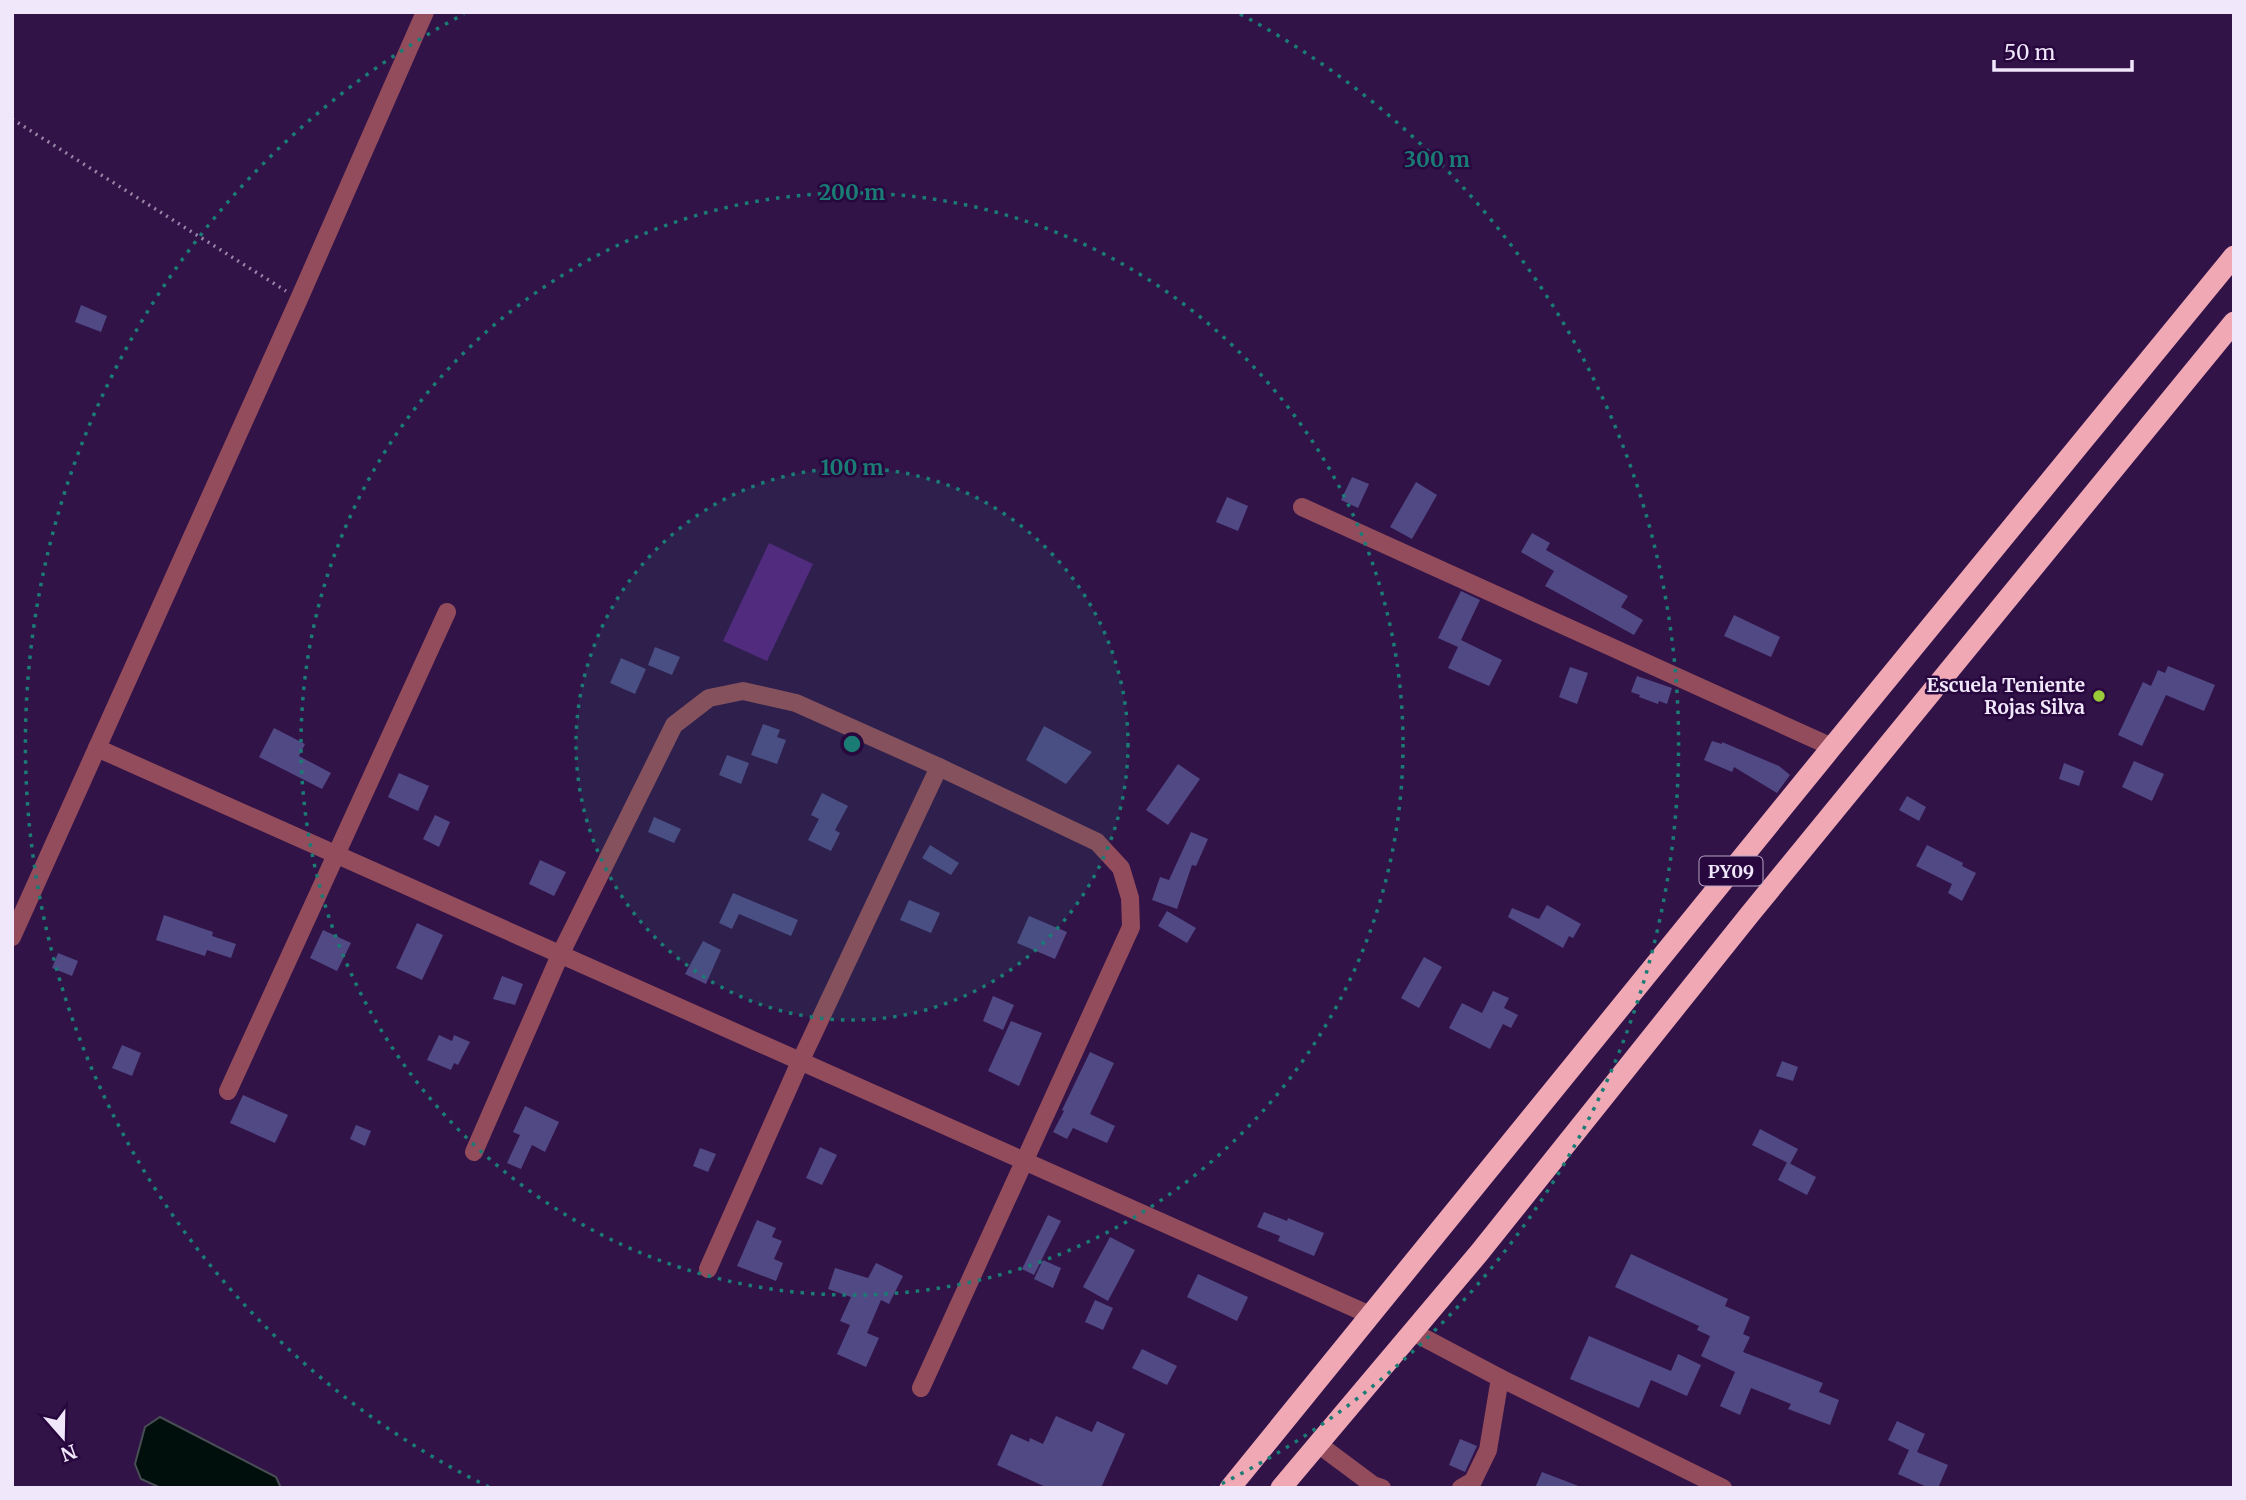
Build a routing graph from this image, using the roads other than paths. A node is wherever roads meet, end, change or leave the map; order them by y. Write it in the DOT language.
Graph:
graph roads {
  1 [pos="425,12"];
  2 [pos="2234,256"];
  3 [pos="2234,322"];
  4 [pos="1302,507"];
  5 [pos="447,612"];
  6 [pos="1832,747"];
  7 [pos="97,748"];
  8 [pos="939,766"];
  9 [pos="337,855"];
  10 [pos="12,937"];
  11 [pos="560,955"];
  12 [pos="800,1062"];
  13 [pos="229,1091"];
  14 [pos="474,1152"];
  15 [pos="1024,1162"];
  16 [pos="708,1269"];
  17 [pos="1370,1315"];
  18 [pos="1413,1332"];
  19 [pos="1500,1378"];
  20 [pos="921,1388"];
  21 [pos="1318,1444"];
  22 [pos="1230,1488"];
  23 [pos="1281,1488"];
  24 [pos="1382,1488"];
  25 [pos="1461,1488"];
  26 [pos="1723,1488"];
  1 -- 7 [label="street"];
  2 -- 6 [label="highway, PY09"];
  3 -- 18 [label="highway, PY09"];
  4 -- 6 [label="street"];
  5 -- 9 [label="street"];
  6 -- 17 [label="highway, PY09"];
  7 -- 9 [label="street"];
  7 -- 10 [label="street"];
  8 -- 11 [label="street"];
  8 -- 12 [label="street"];
  8 -- 15 [label="street"];
  9 -- 11 [label="street"];
  9 -- 13 [label="street"];
  11 -- 12 [label="street"];
  11 -- 14 [label="street"];
  12 -- 15 [label="street"];
  12 -- 16 [label="street"];
  15 -- 17 [label="street"];
  15 -- 20 [label="street"];
  17 -- 22 [label="highway, PY09"];
  18 -- 19 [label="street"];
  18 -- 21 [label="highway, PY09"];
  19 -- 25 [label="street"];
  19 -- 26 [label="street"];
  21 -- 23 [label="highway, PY09"];
  21 -- 24 [label="street"];
}
